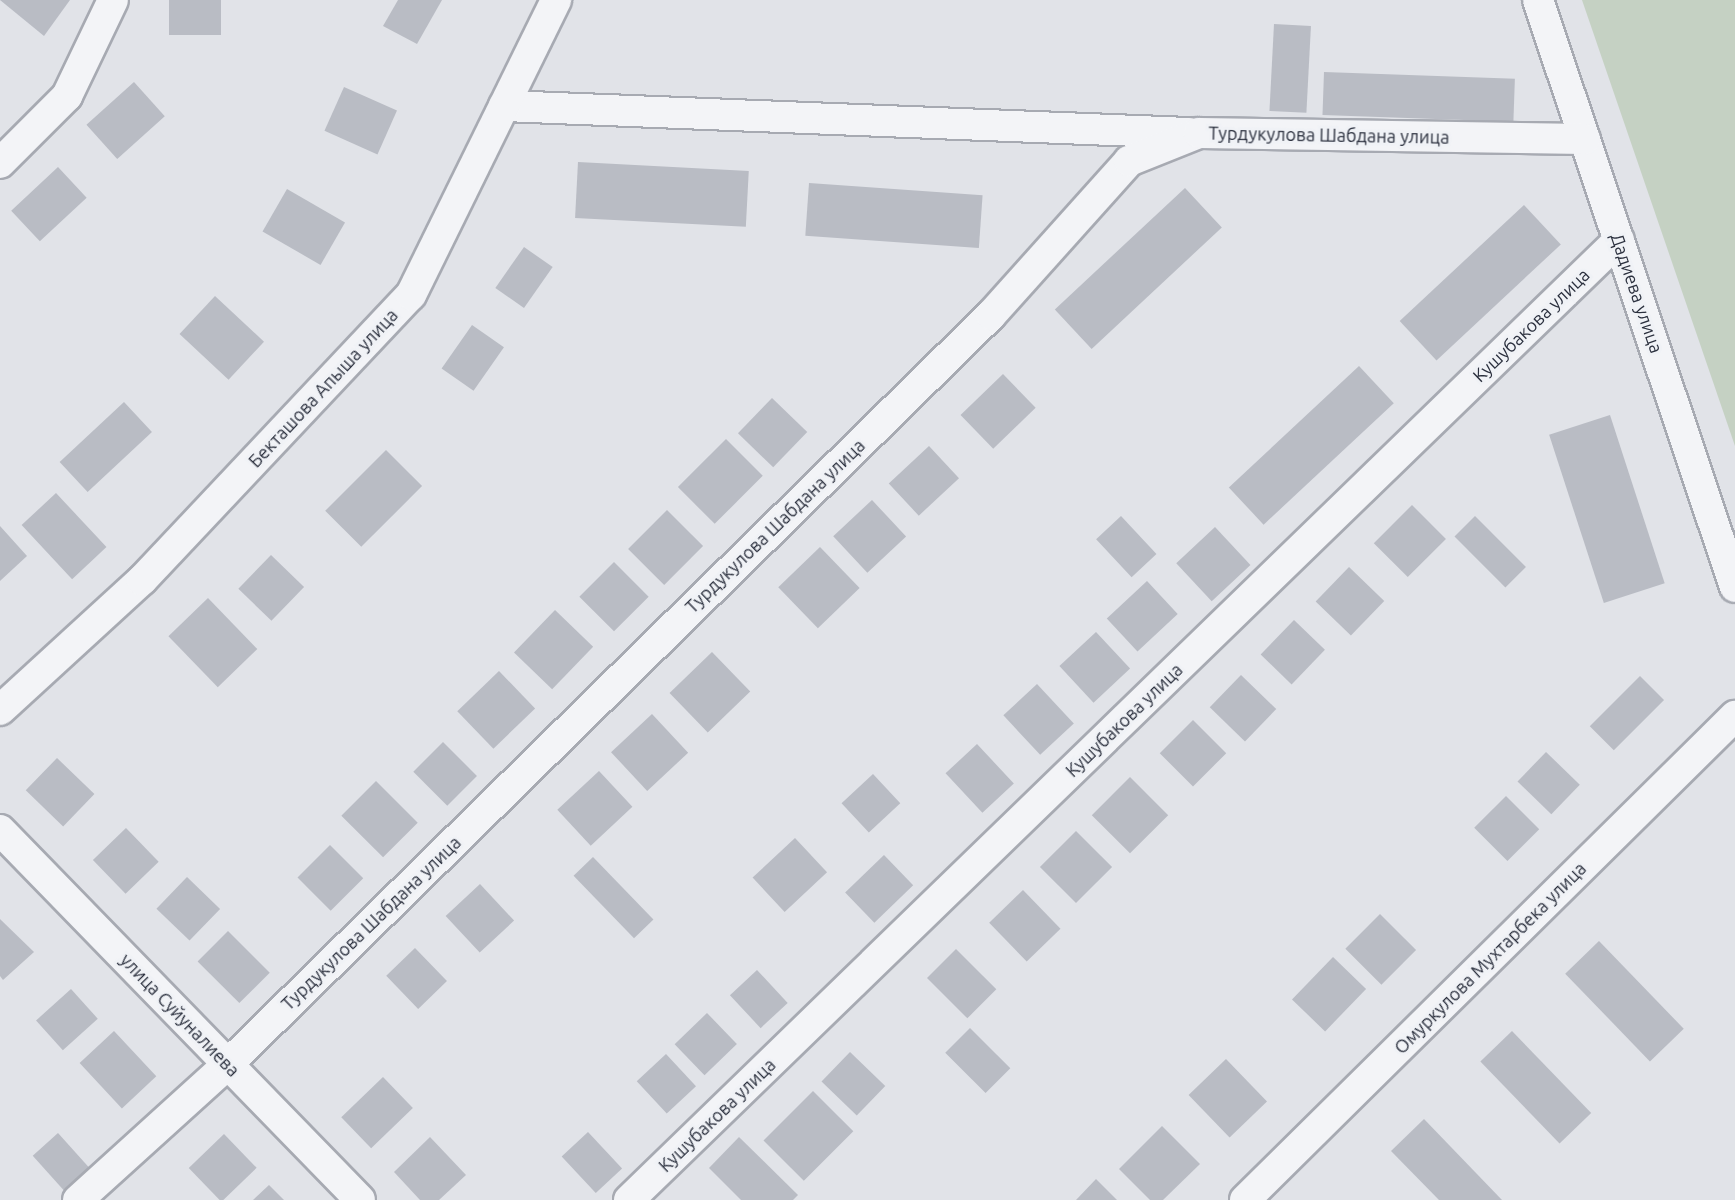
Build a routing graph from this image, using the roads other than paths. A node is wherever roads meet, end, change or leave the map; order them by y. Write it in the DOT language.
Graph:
graph roads {
  1 [pos="113,0"];
  2 [pos="556,0"];
  3 [pos="1538,0"];
  4 [pos="504,106"];
  5 [pos="1199,133"];
  6 [pos="1585,139"];
  7 [pos="0,163"];
  8 [pos="1619,240"];
  9 [pos="1735,587"];
  10 [pos="0,710"];
  11 [pos="1735,716"];
  12 [pos="0,830"];
  13 [pos="228,1064"];
  14 [pos="78,1200"];
  15 [pos="360,1200"];
  16 [pos="628,1200"];
  17 [pos="1245,1200"];
  1 -- 7 [label="street"];
  2 -- 4 [label="street, Бекташова Апыша улица"];
  3 -- 6 [label="street, Дадиева улица"];
  4 -- 5 [label="street"];
  4 -- 10 [label="street, Бекташова Апыша улица"];
  5 -- 6 [label="street, Турдукулова Шабдана улица"];
  5 -- 13 [label="street, Турдукулова Шабдана улица"];
  6 -- 8 [label="street, Дадиева улица"];
  8 -- 9 [label="street, Дадиева улица"];
  8 -- 16 [label="street, Кушубакова улица"];
  11 -- 17 [label="street, Омуркулова Мухтарбека улица"];
  12 -- 13 [label="street, улица Суйуналиева"];
  13 -- 14 [label="street, Турдукулова Шабдана улица"];
  13 -- 15 [label="street, улица Суйуналиева"];
}
